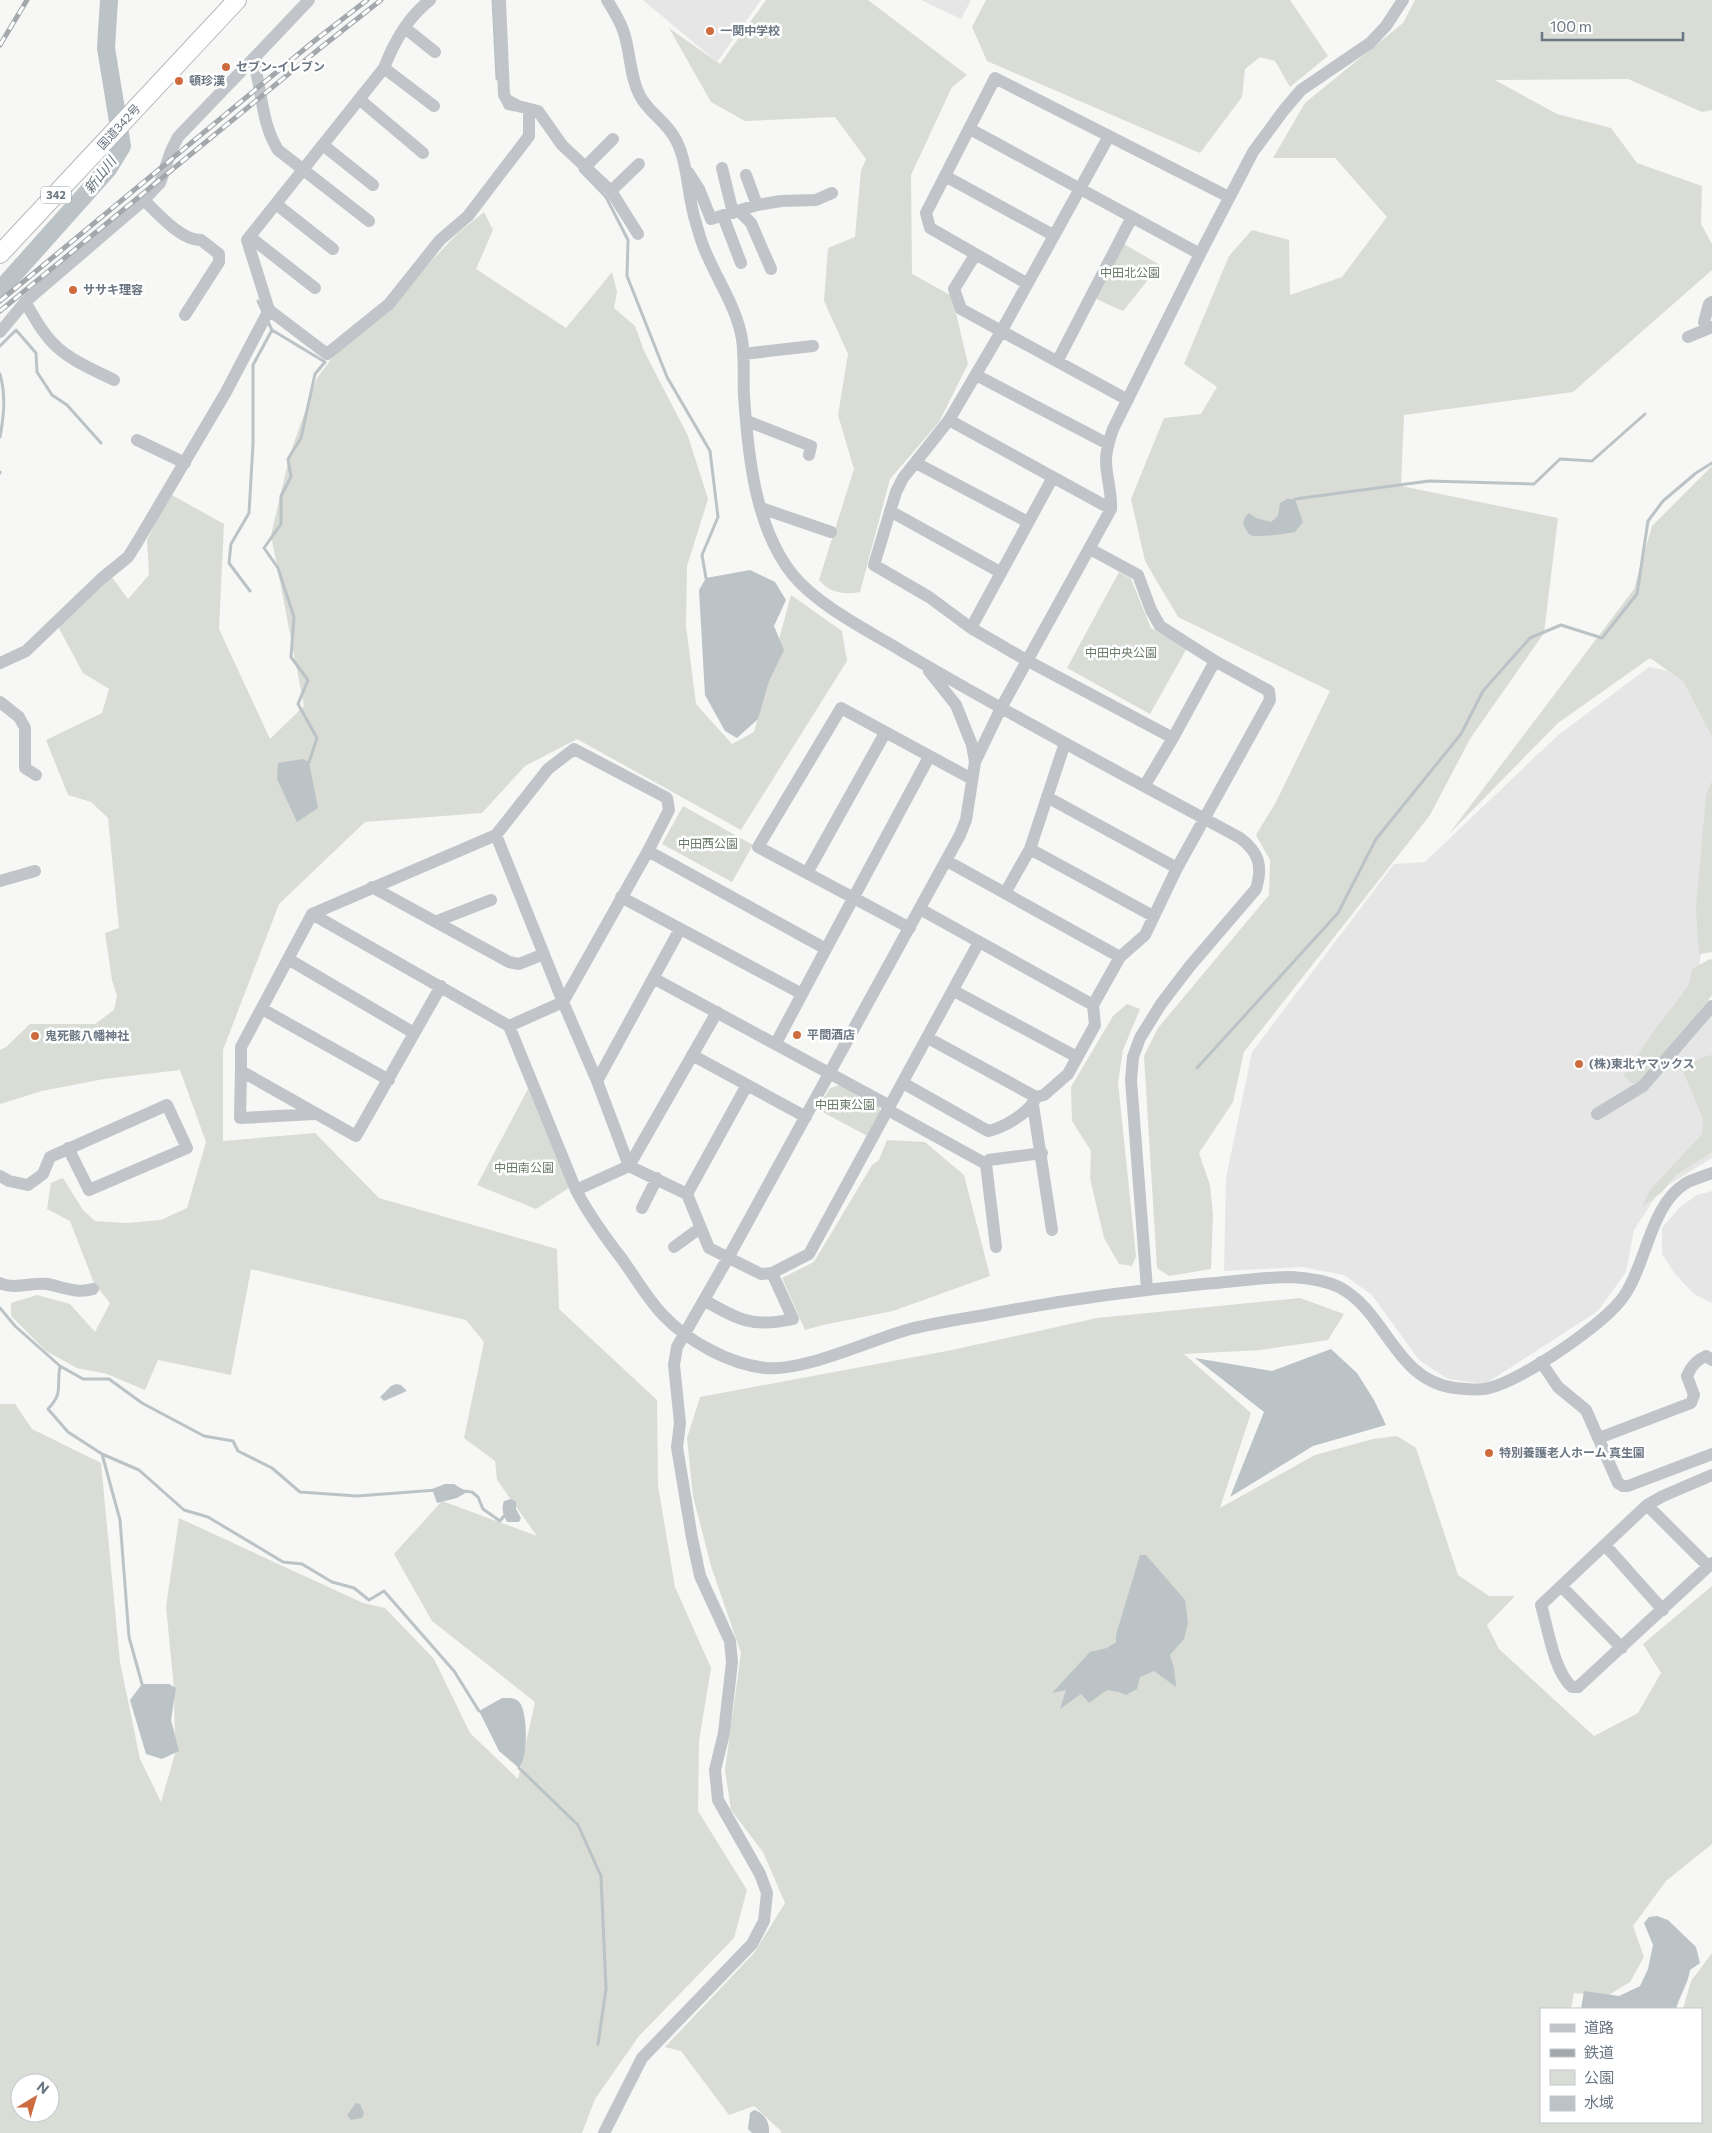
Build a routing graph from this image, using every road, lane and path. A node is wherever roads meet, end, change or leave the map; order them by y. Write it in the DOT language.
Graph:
graph roads {
  1 [pos="237,0"];
  2 [pos="309,0"];
  3 [pos="430,0"];
  4 [pos="500,0"];
  5 [pos="607,0"];
  6 [pos="1402,0"];
  7 [pos="405,28"];
  8 [pos="435,52"];
  9 [pos="253,59"];
  10 [pos="384,68"];
  11 [pos="359,100"];
  12 [pos="434,106"];
  13 [pos="528,109"];
  14 [pos="970,129"];
  15 [pos="1109,136"];
  16 [pos="613,139"];
  17 [pos="323,145"];
  18 [pos="423,152"];
  19 [pos="639,164"];
  20 [pos="585,167"];
  21 [pos="685,167"];
  22 [pos="722,168"];
  23 [pos="304,169"];
  24 [pos="746,175"];
  25 [pos="945,176"];
  26 [pos="373,185"];
  27 [pos="1079,188"];
  28 [pos="611,191"];
  29 [pos="832,193"];
  30 [pos="1229,197"];
  31 [pos="144,200"];
  32 [pos="276,204"];
  33 [pos="757,205"];
  34 [pos="732,214"];
  35 [pos="1132,217"];
  36 [pos="368,221"];
  37 [pos="638,234"];
  38 [pos="1053,235"];
  39 [pos="250,236"];
  40 [pos="333,249"];
  41 [pos="0,254"];
  42 [pos="1200,254"];
  43 [pos="975,255"];
  44 [pos="741,263"];
  45 [pos="771,269"];
  46 [pos="1026,283"];
  47 [pos="316,288"];
  48 [pos="25,302"];
  49 [pos="1712,302"];
  50 [pos="269,310"];
  51 [pos="185,315"];
  52 [pos="1708,325"];
  53 [pos="1002,330"];
  54 [pos="0,332"];
  55 [pos="1688,337"];
  56 [pos="814,346"];
  57 [pos="743,354"];
  58 [pos="1058,360"];
  59 [pos="976,375"];
  60 [pos="114,380"];
  61 [pos="1128,400"];
  62 [pos="949,420"];
  63 [pos="747,421"];
  64 [pos="137,440"];
  65 [pos="1108,444"];
  66 [pos="809,455"];
  67 [pos="184,463"];
  68 [pos="916,463"];
  69 [pos="1053,477"];
  70 [pos="760,508"];
  71 [pos="1111,509"];
  72 [pos="890,511"];
  73 [pos="1028,522"];
  74 [pos="831,532"];
  75 [pos="1090,549"];
  76 [pos="1000,572"];
  77 [pos="971,628"];
  78 [pos="1028,661"];
  79 [pos="1215,661"];
  80 [pos="920,662"];
  81 [pos="0,663"];
  82 [pos="0,702"];
  83 [pos="1001,708"];
  84 [pos="885,733"];
  85 [pos="1173,738"];
  86 [pos="1065,743"];
  87 [pos="929,757"];
  88 [pos="975,762"];
  89 [pos="36,775"];
  90 [pos="972,779"];
  91 [pos="1145,785"];
  92 [pos="1047,797"];
  93 [pos="1205,818"];
  94 [pos="496,835"];
  95 [pos="1030,849"];
  96 [pos="648,851"];
  97 [pos="946,861"];
  98 [pos="1177,868"];
  99 [pos="34,871"];
  100 [pos="807,874"];
  101 [pos="0,881"];
  102 [pos="372,887"];
  103 [pos="1005,893"];
  104 [pos="622,897"];
  105 [pos="853,898"];
  106 [pos="491,900"];
  107 [pos="920,909"];
  108 [pos="312,914"];
  109 [pos="1153,916"];
  110 [pos="438,922"];
  111 [pos="910,928"];
  112 [pos="680,929"];
  113 [pos="979,942"];
  114 [pos="826,948"];
  115 [pos="544,954"];
  116 [pos="1120,957"];
  117 [pos="288,959"];
  118 [pos="653,978"];
  119 [pos="441,986"];
  120 [pos="954,991"];
  121 [pos="802,994"];
  122 [pos="563,1002"];
  123 [pos="1093,1005"];
  124 [pos="1712,1006"];
  125 [pos="262,1009"];
  126 [pos="717,1012"];
  127 [pos="509,1026"];
  128 [pos="414,1033"];
  129 [pos="928,1038"];
  130 [pos="776,1043"];
  131 [pos="692,1055"];
  132 [pos="1076,1057"];
  133 [pos="241,1071"];
  134 [pos="830,1072"];
  135 [pos="389,1080"];
  136 [pos="598,1081"];
  137 [pos="903,1083"];
  138 [pos="747,1085"];
  139 [pos="1034,1101"];
  140 [pos="889,1108"];
  141 [pos="316,1114"];
  142 [pos="1596,1114"];
  143 [pos="806,1117"];
  144 [pos="68,1148"];
  145 [pos="1042,1153"];
  146 [pos="986,1164"];
  147 [pos="629,1166"];
  148 [pos="1712,1173"];
  149 [pos="0,1176"];
  150 [pos="657,1178"];
  151 [pos="576,1190"];
  152 [pos="687,1194"];
  153 [pos="642,1208"];
  154 [pos="700,1228"];
  155 [pos="1052,1230"];
  156 [pos="996,1247"];
  157 [pos="674,1248"];
  158 [pos="728,1258"];
  159 [pos="772,1273"];
  160 [pos="0,1283"];
  161 [pos="93,1289"];
  162 [pos="1147,1289"];
  163 [pos="704,1300"];
  164 [pos="685,1333"];
  165 [pos="1712,1360"];
  166 [pos="1542,1362"];
  167 [pos="1599,1438"];
  168 [pos="1712,1454"];
  169 [pos="1712,1475"];
  170 [pos="1648,1505"];
  171 [pos="1605,1545"];
  172 [pos="1710,1564"];
  173 [pos="1562,1587"];
  174 [pos="1663,1610"];
  175 [pos="1622,1648"];
  176 [pos="604,2133"];
  1 -- 41 [label="highway, 国道342号 / 342"];
  2 -- 9 [label="street"];
  3 -- 7 [label="street"];
  4 -- 13 [label="street"];
  5 -- 21 [label="street"];
  6 -- 30 [label="street"];
  7 -- 8 [label="street"];
  7 -- 10 [label="street"];
  9 -- 23 [label="street"];
  9 -- 31 [label="street"];
  10 -- 11 [label="street"];
  10 -- 12 [label="street"];
  11 -- 17 [label="street"];
  11 -- 18 [label="street"];
  13 -- 20 [label="street"];
  13 -- 50 [label="street"];
  14 -- 15 [label="street"];
  14 -- 25 [label="street"];
  14 -- 27 [label="street"];
  15 -- 27 [label="street"];
  15 -- 30 [label="street"];
  16 -- 20 [label="street"];
  17 -- 23 [label="street"];
  17 -- 26 [label="street"];
  19 -- 28 [label="street"];
  20 -- 28 [label="street"];
  21 -- 34 [label="street"];
  21 -- 57 [label="street"];
  22 -- 34 [label="street"];
  23 -- 32 [label="street"];
  23 -- 36 [label="street"];
  24 -- 33 [label="street"];
  25 -- 38 [label="street"];
  25 -- 43 [label="street"];
  27 -- 35 [label="street"];
  27 -- 38 [label="street"];
  28 -- 37 [label="street"];
  29 -- 33 [label="street"];
  30 -- 42 [label="street"];
  31 -- 48 [label="street"];
  31 -- 51 [label="street"];
  32 -- 39 [label="street"];
  32 -- 40 [label="street"];
  33 -- 34 [label="street"];
  34 -- 44 [label="street"];
  34 -- 45 [label="street"];
  35 -- 42 [label="street"];
  35 -- 58 [label="street"];
  38 -- 46 [label="street"];
  39 -- 47 [label="street"];
  39 -- 50 [label="street"];
  42 -- 61 [label="street"];
  43 -- 46 [label="street"];
  43 -- 53 [label="street"];
  46 -- 53 [label="street"];
  48 -- 54 [label="street"];
  48 -- 60 [label="street"];
  49 -- 52 [label="street"];
  50 -- 67 [label="street"];
  52 -- 55 [label="street"];
  53 -- 58 [label="street"];
  53 -- 59 [label="street"];
  56 -- 57 [label="street"];
  57 -- 63 [label="street"];
  58 -- 61 [label="street"];
  59 -- 62 [label="street"];
  59 -- 65 [label="street"];
  61 -- 65 [label="street"];
  62 -- 68 [label="street"];
  62 -- 69 [label="street"];
  63 -- 66 [label="street"];
  63 -- 70 [label="street"];
  64 -- 67 [label="street"];
  65 -- 71 [label="street"];
  67 -- 81 [label="street"];
  68 -- 72 [label="street"];
  68 -- 73 [label="street"];
  69 -- 71 [label="street"];
  69 -- 73 [label="street"];
  70 -- 74 [label="street"];
  70 -- 80 [label="street"];
  71 -- 75 [label="street"];
  72 -- 76 [label="street"];
  72 -- 77 [label="street"];
  73 -- 76 [label="street"];
  75 -- 78 [label="street"];
  75 -- 79 [label="street"];
  76 -- 77 [label="street"];
  77 -- 78 [label="street"];
  78 -- 83 [label="street"];
  78 -- 85 [label="street"];
  79 -- 85 [label="street"];
  79 -- 93 [label="street"];
  80 -- 83 [label="street"];
  80 -- 88 [label="street"];
  82 -- 89 [label="street"];
  83 -- 86 [label="street"];
  83 -- 88 [label="street"];
  84 -- 87 [label="street"];
  84 -- 100 [label="street"];
  84 -- 100 [label="street"];
  85 -- 91 [label="street"];
  86 -- 91 [label="street"];
  86 -- 92 [label="street"];
  87 -- 90 [label="street"];
  87 -- 105 [label="street"];
  88 -- 90 [label="street"];
  90 -- 97 [label="street"];
  91 -- 93 [label="street"];
  92 -- 95 [label="street"];
  92 -- 98 [label="street"];
  93 -- 98 [label="street"];
  93 -- 162 [label="street"];
  94 -- 96 [label="street"];
  94 -- 102 [label="street"];
  94 -- 115 [label="street"];
  95 -- 103 [label="street"];
  95 -- 109 [label="street"];
  96 -- 104 [label="street"];
  96 -- 114 [label="street"];
  97 -- 103 [label="street"];
  97 -- 107 [label="street"];
  98 -- 109 [label="street"];
  99 -- 101 [label="street"];
  100 -- 105 [label="street"];
  102 -- 108 [label="street"];
  102 -- 110 [label="street"];
  103 -- 116 [label="street"];
  104 -- 112 [label="street"];
  104 -- 122 [label="street"];
  105 -- 111 [label="street"];
  105 -- 114 [label="street"];
  106 -- 110 [label="street"];
  107 -- 111 [label="street"];
  107 -- 113 [label="street"];
  108 -- 117 [label="street"];
  108 -- 119 [label="street"];
  109 -- 116 [label="street"];
  110 -- 115 [label="street"];
  111 -- 134 [label="street"];
  112 -- 118 [label="street"];
  112 -- 121 [label="street"];
  113 -- 120 [label="street"];
  113 -- 123 [label="street"];
  114 -- 121 [label="street"];
  115 -- 122 [label="street"];
  116 -- 123 [label="street"];
  117 -- 125 [label="street"];
  117 -- 128 [label="street"];
  118 -- 126 [label="street"];
  118 -- 136 [label="street"];
  119 -- 127 [label="street"];
  119 -- 128 [label="street"];
  120 -- 129 [label="street"];
  120 -- 132 [label="street"];
  121 -- 130 [label="street"];
  122 -- 127 [label="street"];
  122 -- 136 [label="street"];
  123 -- 132 [label="street"];
  124 -- 142 [label="street"];
  125 -- 133 [label="street"];
  125 -- 135 [label="street"];
  126 -- 130 [label="street"];
  126 -- 131 [label="street"];
  127 -- 151 [label="street"];
  128 -- 135 [label="street"];
  129 -- 137 [label="street"];
  129 -- 139 [label="street"];
  130 -- 134 [label="street"];
  131 -- 138 [label="street"];
  131 -- 147 [label="street"];
  132 -- 139 [label="street"];
  133 -- 141 [label="street"];
  133 -- 141 [label="street"];
  134 -- 140 [label="street"];
  134 -- 143 [label="street"];
  135 -- 141 [label="street"];
  136 -- 147 [label="street"];
  137 -- 139 [label="street"];
  137 -- 140 [label="street"];
  138 -- 143 [label="street"];
  138 -- 152 [label="street"];
  139 -- 145 [label="street"];
  140 -- 146 [label="street"];
  140 -- 159 [label="street"];
  143 -- 158 [label="street"];
  144 -- 144 [label="street"];
  144 -- 149 [label="street"];
  145 -- 146 [label="street"];
  145 -- 155 [label="street"];
  146 -- 156 [label="street"];
  147 -- 150 [label="street"];
  147 -- 151 [label="street"];
  148 -- 166 [label="street"];
  150 -- 152 [label="street"];
  150 -- 153 [label="street"];
  151 -- 164 [label="street"];
  152 -- 154 [label="street"];
  154 -- 157 [label="street"];
  154 -- 158 [label="street"];
  158 -- 159 [label="street"];
  158 -- 163 [label="street"];
  159 -- 163 [label="street"];
  160 -- 161 [label="street"];
  162 -- 164 [label="street"];
  162 -- 166 [label="street"];
  163 -- 164 [label="street"];
  164 -- 176 [label="street"];
  165 -- 167 [label="street"];
  166 -- 167 [label="street"];
  167 -- 168 [label="street"];
  169 -- 170 [label="street"];
  170 -- 171 [label="street"];
  170 -- 172 [label="street"];
  171 -- 173 [label="street"];
  171 -- 174 [label="street"];
  172 -- 174 [label="street"];
  173 -- 175 [label="street"];
  173 -- 175 [label="street"];
  174 -- 175 [label="street"];
}
